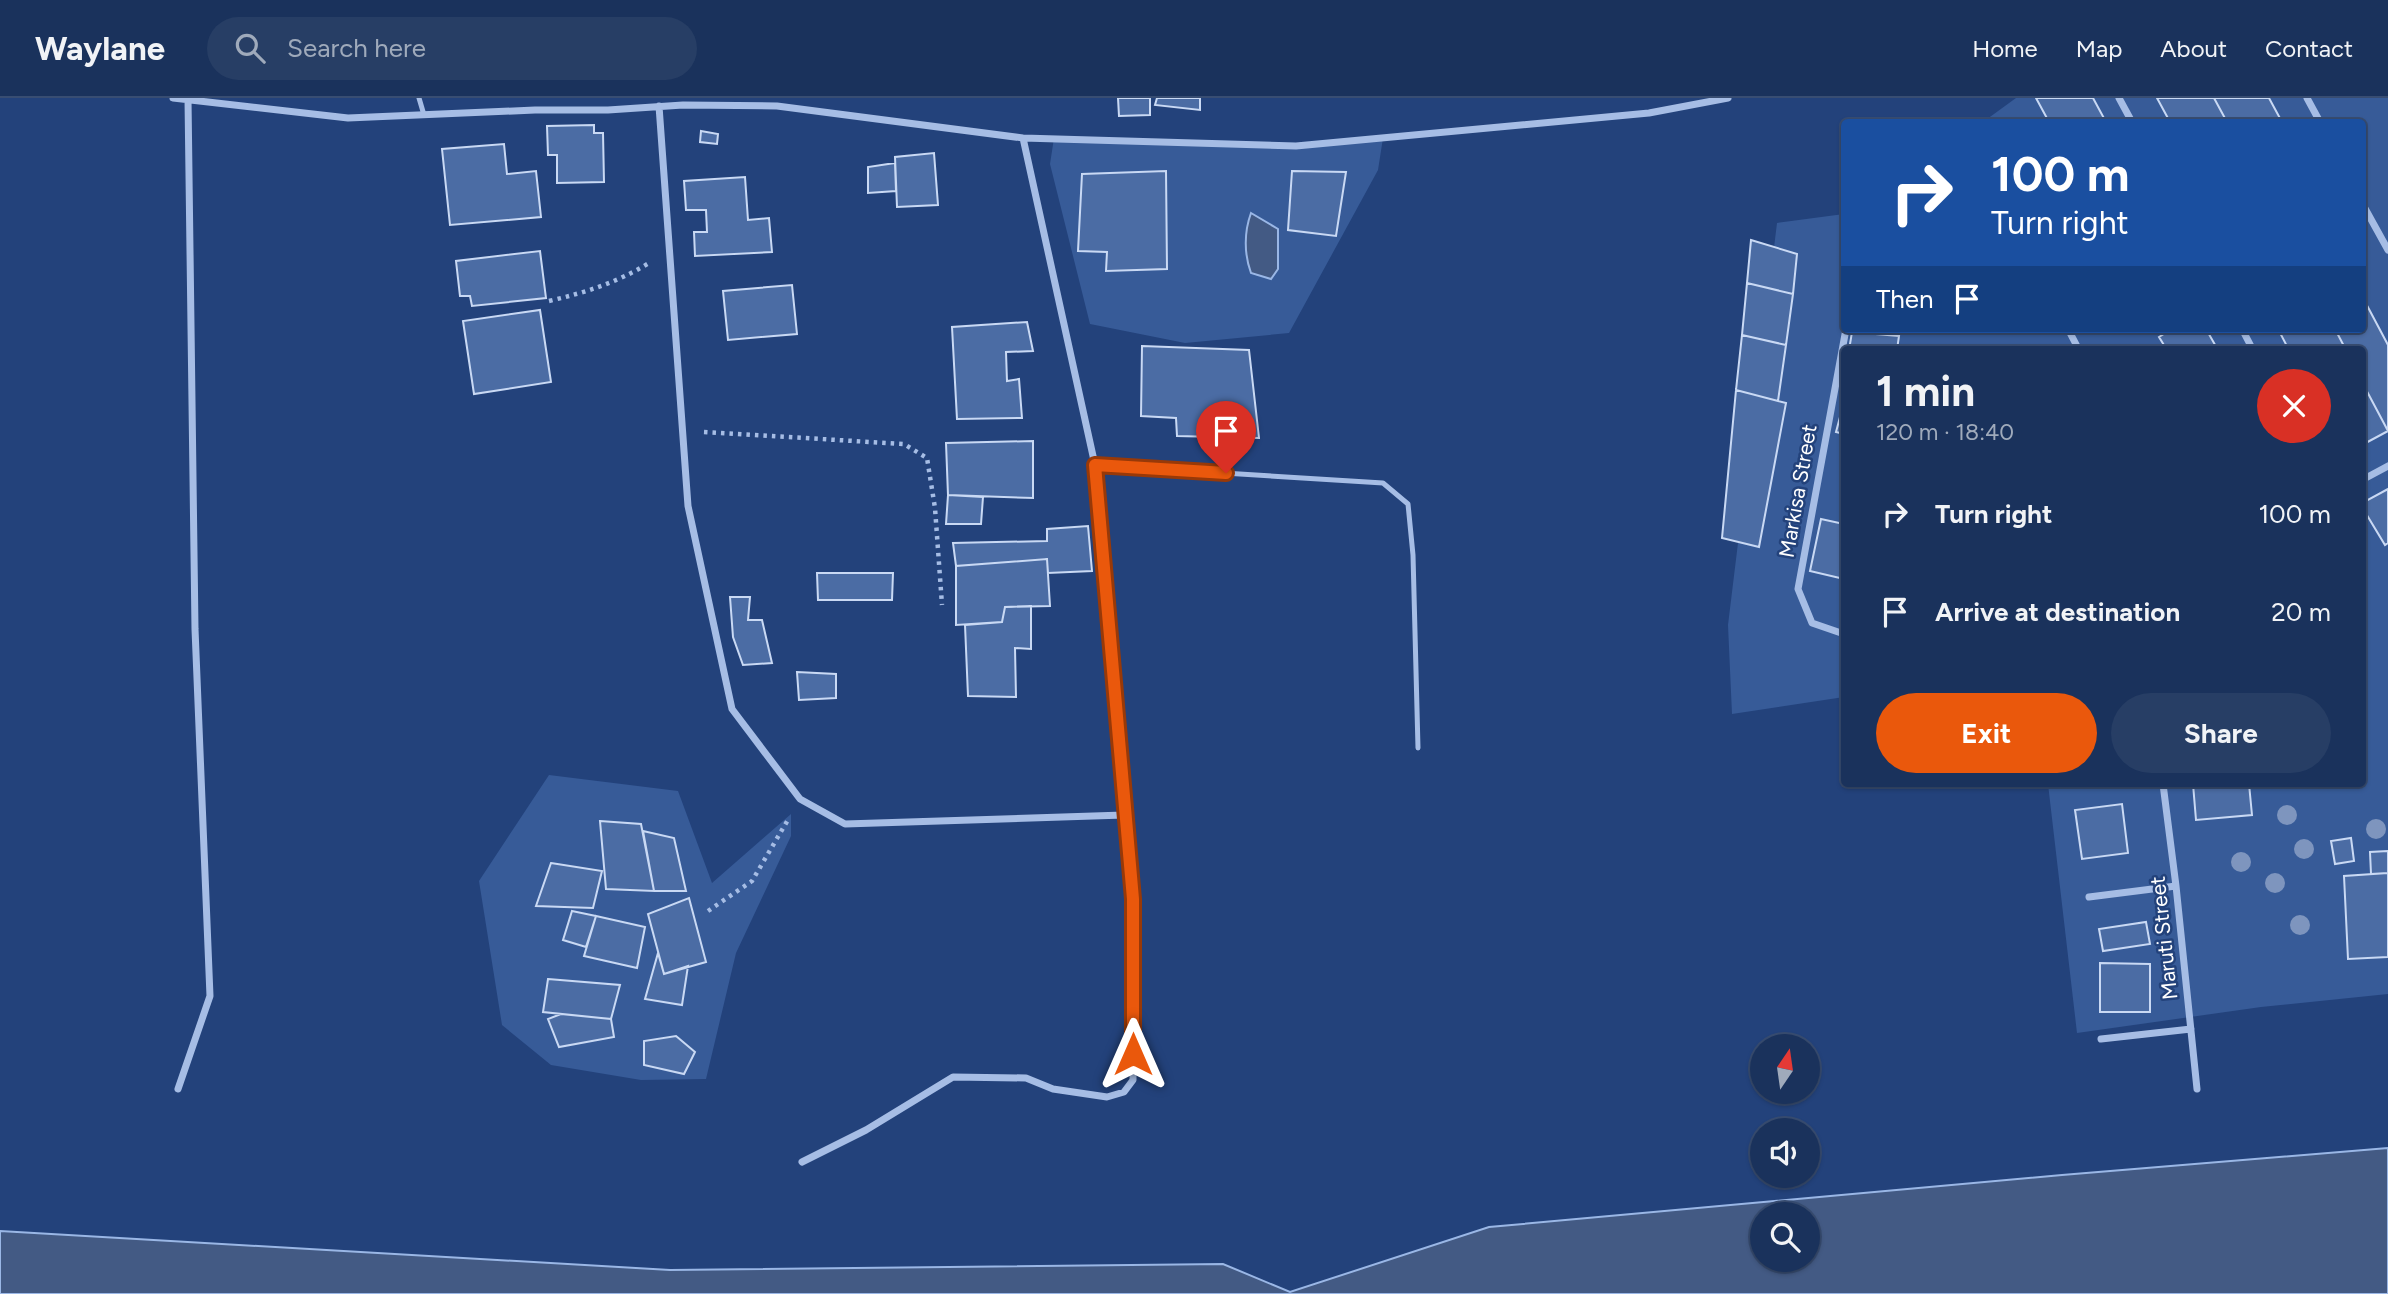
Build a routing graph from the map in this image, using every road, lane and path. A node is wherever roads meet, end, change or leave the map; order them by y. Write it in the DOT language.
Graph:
graph roads {
  1 [pos="173,98"];
  2 [pos="419,98"];
  3 [pos="1728,98"];
  4 [pos="2119,98"];
  5 [pos="2306,98"];
  6 [pos="188,99"];
  7 [pos="1706,100"];
  8 [pos="778,102"];
  9 [pos="659,106"];
  10 [pos="424,115"];
  11 [pos="2130,119"];
  12 [pos="2318,119"];
  13 [pos="1023,138"];
  14 [pos="2366,210"];
  15 [pos="668,236"];
  16 [pos="2388,250"];
  17 [pos="549,301"];
  18 [pos="1841,356"];
  19 [pos="682,430"];
  20 [pos="1095,465"];
  21 [pos="2388,467"];
  22 [pos="2366,478"];
  23 [pos="942,605"];
  24 [pos="1841,633"];
  25 [pos="1418,748"];
  26 [pos="2163,787"];
  27 [pos="800,799"];
  28 [pos="1124,815"];
  29 [pos="2176,886"];
  30 [pos="2089,897"];
  31 [pos="708,911"];
  32 [pos="2191,1029"];
  33 [pos="2101,1039"];
  34 [pos="178,1089"];
  35 [pos="2197,1089"];
  36 [pos="802,1162"];
  1 -- 6 [label="street"];
  2 -- 10 [label="lane"];
  3 -- 7 [label="street"];
  4 -- 11 [label="street"];
  5 -- 12 [label="street"];
  6 -- 10 [label="street"];
  6 -- 34 [label="street"];
  7 -- 13 [label="street"];
  8 -- 9 [label="street"];
  8 -- 13 [label="street"];
  9 -- 10 [label="street"];
  9 -- 15 [label="street"];
  13 -- 20 [label="street"];
  14 -- 16 [label="street"];
  15 -- 17 [label="path"];
  15 -- 19 [label="street"];
  18 -- 24 [label="street, Markisa Street"];
  19 -- 23 [label="path"];
  19 -- 27 [label="street"];
  20 -- 25 [label="lane"];
  20 -- 28 [label="street"];
  21 -- 22 [label="street"];
  26 -- 29 [label="street, Maruti Street"];
  27 -- 28 [label="street"];
  27 -- 31 [label="path"];
  28 -- 36 [label="street"];
  29 -- 30 [label="street"];
  29 -- 32 [label="street, Maruti Street"];
  32 -- 33 [label="street"];
  32 -- 35 [label="street, Maruti Street"];
}
